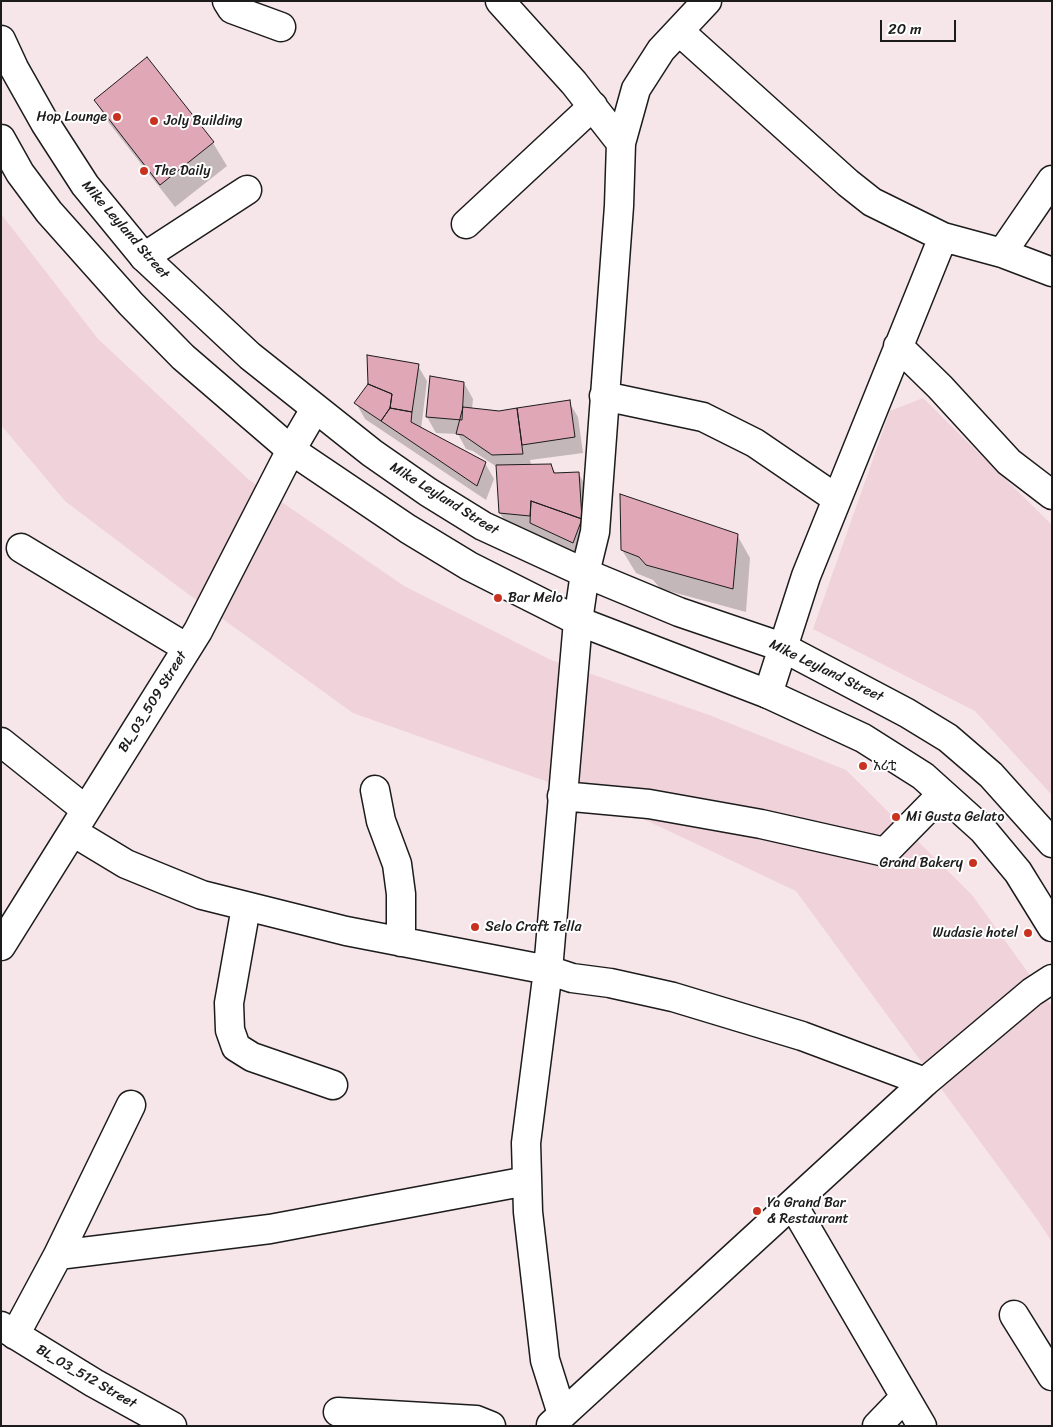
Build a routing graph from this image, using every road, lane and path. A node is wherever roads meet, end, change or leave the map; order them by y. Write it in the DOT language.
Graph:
graph roads {
  1 [pos="227,1"];
  2 [pos="500,1"];
  3 [pos="707,1"];
  4 [pos="281,27"];
  5 [pos="678,31"];
  6 [pos="1,40"];
  7 [pos="594,106"];
  8 [pos="1,139"];
  9 [pos="621,143"];
  10 [pos="1052,180"];
  11 [pos="247,190"];
  12 [pos="466,224"];
  13 [pos="943,237"];
  14 [pos="1002,253"];
  15 [pos="144,257"];
  16 [pos="1052,272"];
  17 [pos="898,346"];
  18 [pos="604,396"];
  19 [pos="315,409"];
  20 [pos="291,450"];
  21 [pos="1052,496"];
  22 [pos="837,499"];
  23 [pos="21,548"];
  24 [pos="585,573"];
  25 [pos="578,621"];
  26 [pos="782,647"];
  27 [pos="187,648"];
  28 [pos="768,694"];
  29 [pos="1,742"];
  30 [pos="375,790"];
  31 [pos="942,794"];
  32 [pos="562,796"];
  33 [pos="79,821"];
  34 [pos="1052,842"];
  35 [pos="246,907"];
  36 [pos="1052,927"];
  37 [pos="401,942"];
  38 [pos="1,946"];
  39 [pos="548,970"];
  40 [pos="1052,979"];
  41 [pos="926,1082"];
  42 [pos="333,1085"];
  43 [pos="131,1105"];
  44 [pos="527,1181"];
  45 [pos="793,1206"];
  46 [pos="58,1255"];
  47 [pos="1014,1315"];
  48 [pos="8,1330"];
  49 [pos="1052,1376"];
  50 [pos="905,1397"];
  51 [pos="338,1412"];
  52 [pos="556,1420"];
  53 [pos="172,1426"];
  54 [pos="491,1426"];
  55 [pos="877,1426"];
  56 [pos="922,1426"];
  1 -- 4 [label="street"];
  2 -- 7 [label="street"];
  3 -- 5 [label="street"];
  5 -- 9 [label="street"];
  5 -- 13 [label="street"];
  6 -- 15 [label="street, Mike Leyland Street"];
  7 -- 9 [label="street"];
  7 -- 12 [label="street"];
  8 -- 20 [label="street"];
  9 -- 18 [label="street"];
  10 -- 14 [label="street"];
  11 -- 15 [label="street"];
  13 -- 14 [label="street"];
  13 -- 17 [label="street"];
  14 -- 16 [label="street"];
  15 -- 19 [label="street, Mike Leyland Street"];
  17 -- 21 [label="street"];
  17 -- 22 [label="street"];
  18 -- 22 [label="street"];
  18 -- 24 [label="street"];
  19 -- 20 [label="street, BL_03_509 Street"];
  19 -- 24 [label="street, Mike Leyland Street"];
  20 -- 25 [label="street"];
  20 -- 27 [label="street, BL_03_509 Street"];
  22 -- 26 [label="street"];
  23 -- 27 [label="street"];
  24 -- 25 [label="street"];
  24 -- 26 [label="street, Mike Leyland Street"];
  25 -- 28 [label="street"];
  25 -- 32 [label="street"];
  26 -- 28 [label="street"];
  26 -- 34 [label="street, Mike Leyland Street"];
  27 -- 33 [label="street, BL_03_509 Street"];
  28 -- 31 [label="street"];
  29 -- 33 [label="street"];
  30 -- 37 [label="street"];
  31 -- 32 [label="street"];
  31 -- 36 [label="street"];
  32 -- 39 [label="street"];
  33 -- 35 [label="street"];
  33 -- 38 [label="street, BL_03_509 Street"];
  35 -- 37 [label="street"];
  35 -- 42 [label="street"];
  37 -- 39 [label="street"];
  39 -- 41 [label="street"];
  39 -- 44 [label="street"];
  40 -- 41 [label="street"];
  41 -- 45 [label="street"];
  43 -- 46 [label="street"];
  44 -- 46 [label="street"];
  44 -- 52 [label="street"];
  45 -- 50 [label="street"];
  45 -- 52 [label="street"];
  46 -- 48 [label="street"];
  47 -- 49 [label="street"];
  48 -- 53 [label="street, BL_03_512 Street"];
  50 -- 55 [label="street"];
  50 -- 56 [label="street"];
  51 -- 54 [label="street"];
}
